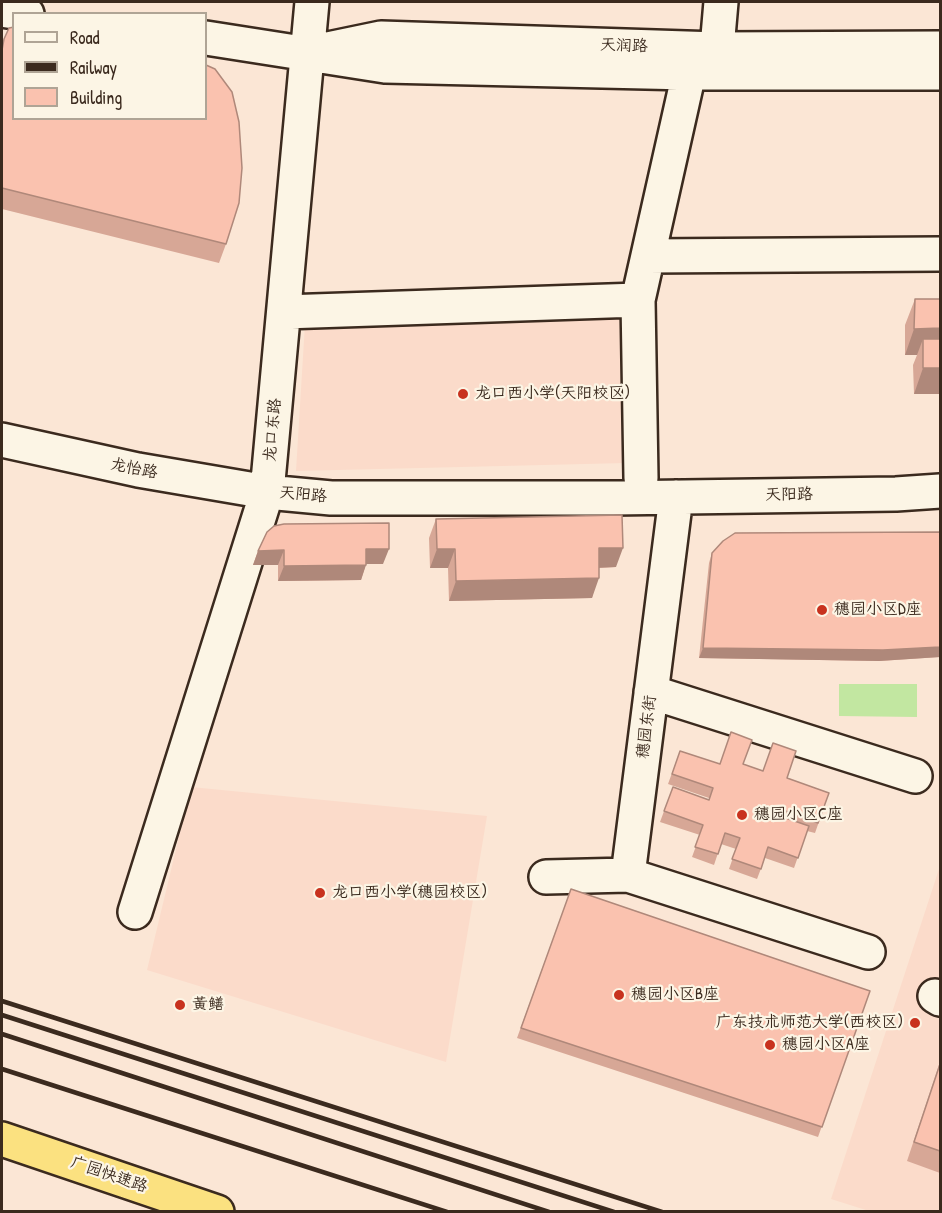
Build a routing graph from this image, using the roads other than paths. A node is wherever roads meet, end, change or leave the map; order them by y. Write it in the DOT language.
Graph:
graph roads {
  1 [pos="312,2"];
  2 [pos="721,2"];
  3 [pos="207,38"];
  4 [pos="940,48"];
  5 [pos="308,53"];
  6 [pos="707,65"];
  7 [pos="940,73"];
  8 [pos="940,254"];
  9 [pos="648,256"];
  10 [pos="638,300"];
  11 [pos="284,312"];
  12 [pos="2,440"];
  13 [pos="641,478"];
  14 [pos="940,481"];
  15 [pos="940,491"];
  16 [pos="267,492"];
  17 [pos="676,497"];
  18 [pos="651,692"];
  19 [pos="915,776"];
  20 [pos="628,875"];
  21 [pos="546,877"];
  22 [pos="135,912"];
  23 [pos="868,952"];
  24 [pos="2,1139"];
  25 [pos="217,1212"];
  1 -- 5 [label="street, 龙口东路"];
  2 -- 6 [label="street"];
  3 -- 5 [label="street, 天润路"];
  4 -- 6 [label="street, 天润路"];
  5 -- 6 [label="street, 天润路"];
  5 -- 11 [label="street, 龙口东路"];
  6 -- 7 [label="street, 天润路"];
  6 -- 9 [label="street"];
  8 -- 9 [label="street"];
  9 -- 10 [label="street"];
  10 -- 11 [label="street"];
  10 -- 13 [label="street"];
  11 -- 16 [label="street, 龙口东路"];
  12 -- 16 [label="street, 龙怡路"];
  13 -- 14 [label="street, 天阳路"];
  13 -- 16 [label="street, 天阳路"];
  15 -- 17 [label="street, 天阳路"];
  16 -- 17 [label="street, 天阳路"];
  16 -- 22 [label="street, 龙口东路"];
  17 -- 18 [label="street, 穗园东街"];
  18 -- 19 [label="street"];
  18 -- 20 [label="street, 穗园东街"];
  20 -- 21 [label="street"];
  20 -- 23 [label="street"];
  24 -- 25 [label="highway, 广园快速路"];
}
